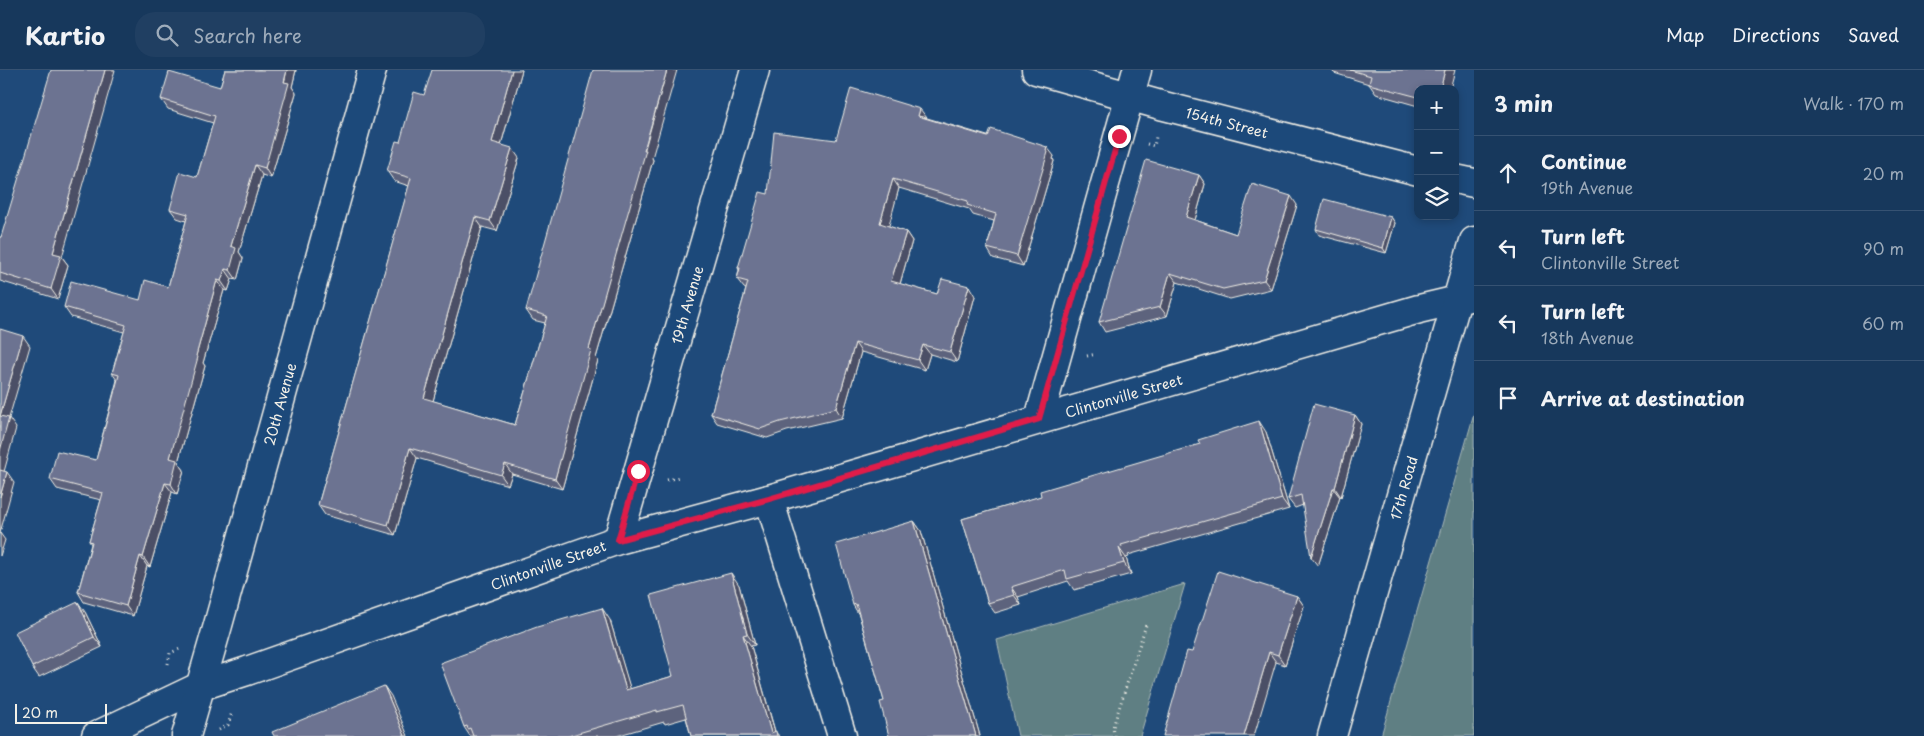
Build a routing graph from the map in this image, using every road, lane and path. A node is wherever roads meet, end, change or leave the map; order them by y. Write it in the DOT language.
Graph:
graph roads {
  1 [pos="372,70"];
  2 [pos="754,70"];
  3 [pos="1036,70"];
  4 [pos="1137,70"];
  5 [pos="1130,96"];
  6 [pos="1156,137"];
  7 [pos="1144,143"];
  8 [pos="1414,170"];
  9 [pos="1459,181"];
  10 [pos="1474,183"];
  11 [pos="1474,241"];
  12 [pos="1466,298"];
  13 [pos="1096,354"];
  14 [pos="1087,356"];
  15 [pos="1039,419"];
  16 [pos="679,477"];
  17 [pos="667,480"];
  18 [pos="769,499"];
  19 [pos="618,540"];
  20 [pos="1146,625"];
  21 [pos="181,649"];
  22 [pos="168,664"];
  23 [pos="201,686"];
  24 [pos="232,712"];
  25 [pos="217,732"];
  26 [pos="96,736"];
  27 [pos="186,736"];
  28 [pos="842,736"];
  29 [pos="1114,736"];
  30 [pos="1332,736"];
  1 -- 23 [label="street, 20th Avenue"];
  2 -- 19 [label="street, 19th Avenue"];
  3 -- 5 [label="street, 154th Street"];
  4 -- 5 [label="street"];
  5 -- 8 [label="street, 154th Street"];
  5 -- 15 [label="street"];
  6 -- 7 [label="path"];
  9 -- 10 [label="street"];
  11 -- 12 [label="street, 17th Road"];
  12 -- 15 [label="street, Clintonville Street"];
  12 -- 30 [label="street, 17th Road"];
  13 -- 14 [label="path"];
  15 -- 18 [label="street, Clintonville Street"];
  16 -- 17 [label="path"];
  18 -- 19 [label="street, Clintonville Street"];
  18 -- 28 [label="street"];
  19 -- 23 [label="street, Clintonville Street"];
  20 -- 29 [label="path"];
  21 -- 22 [label="path"];
  23 -- 26 [label="street, Clintonville Street"];
  23 -- 27 [label="street, 20th Avenue"];
  24 -- 25 [label="path"];
}
